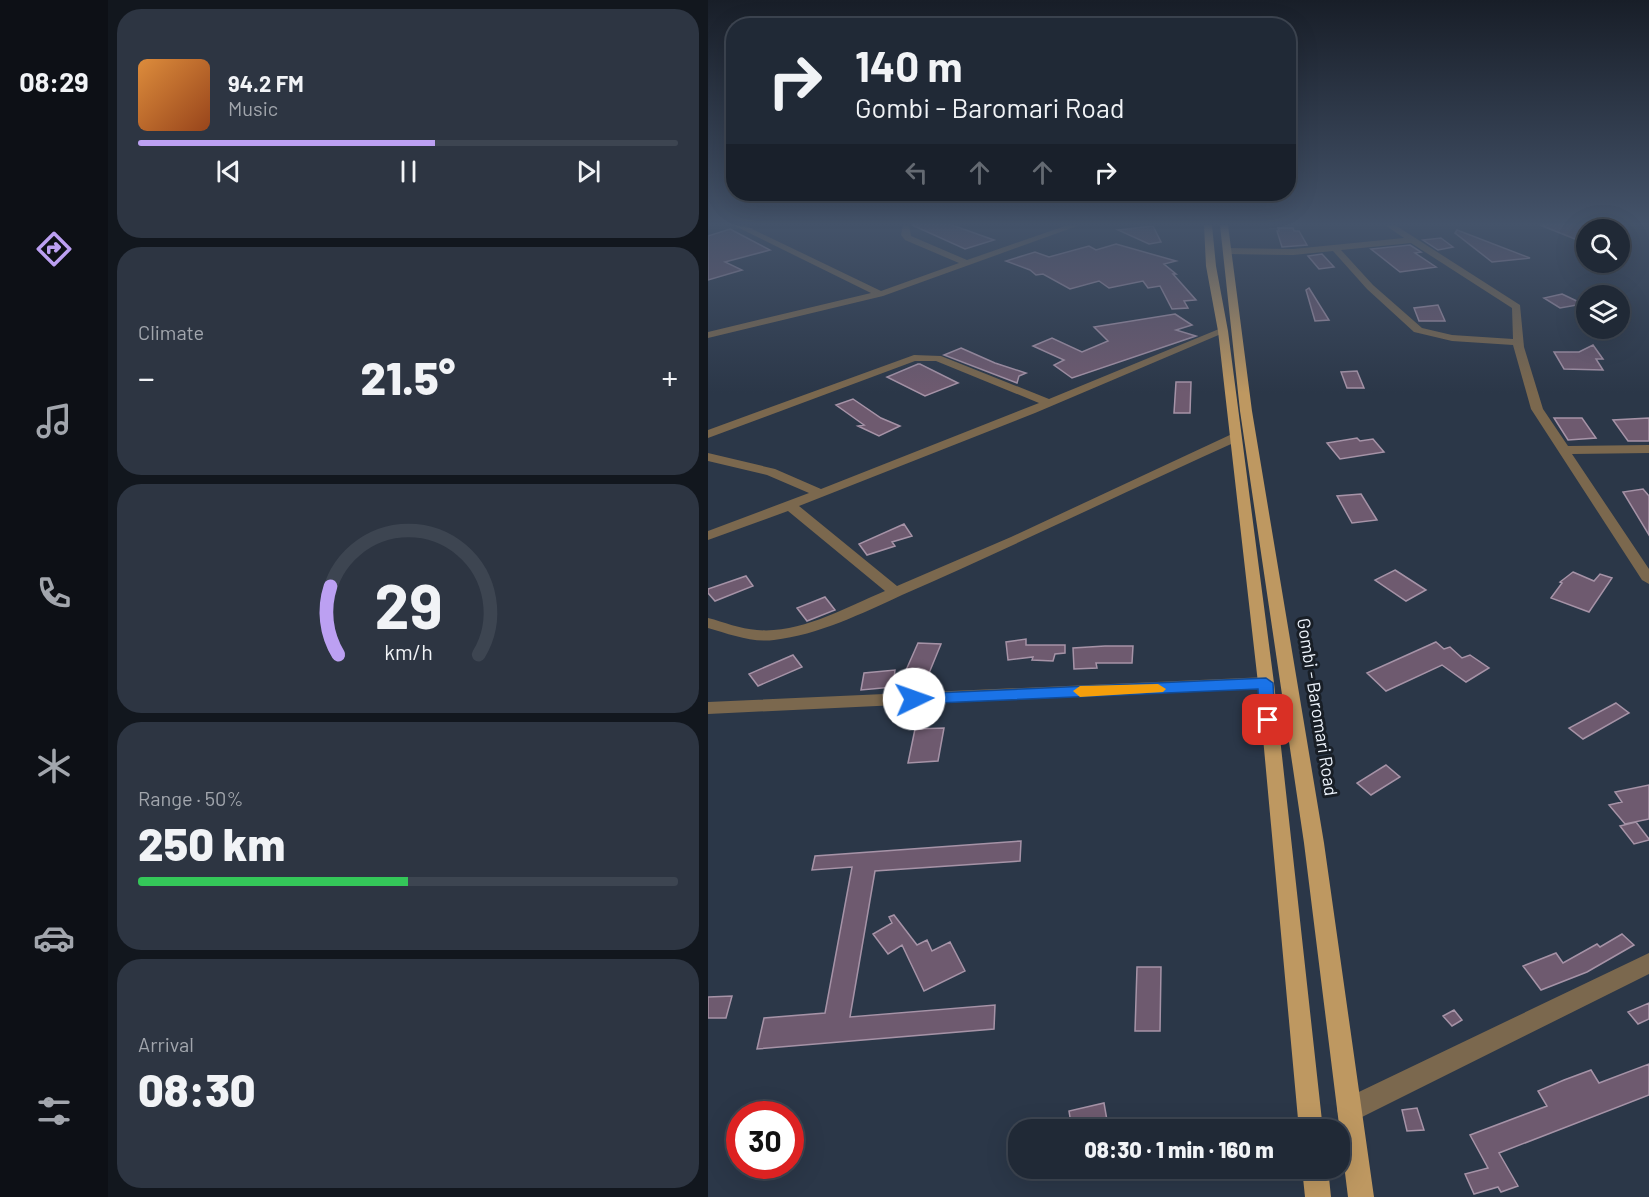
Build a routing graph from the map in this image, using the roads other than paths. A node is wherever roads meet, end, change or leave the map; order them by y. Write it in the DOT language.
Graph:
graph roads {
  1 [pos="853,281"];
  2 [pos="919,281"];
  3 [pos="1214,281"];
  4 [pos="1229,281"];
  5 [pos="1364,281"];
  6 [pos="1476,281"];
  7 [pos="880,294"];
  8 [pos="1223,331"];
  9 [pos="708,335"];
  10 [pos="1519,342"];
  11 [pos="1049,403"];
  12 [pos="1239,411"];
  13 [pos="708,434"];
  14 [pos="1236,437"];
  15 [pos="1649,449"];
  16 [pos="1566,450"];
  17 [pos="708,457"];
  18 [pos="821,494"];
  19 [pos="790,506"];
  20 [pos="708,536"];
  21 [pos="1649,580"];
  22 [pos="896,593"];
  23 [pos="708,623"];
  24 [pos="1266,683"];
  25 [pos="708,708"];
  26 [pos="1649,963"];
  27 [pos="1349,1110"];
  28 [pos="1310,1119"];
  29 [pos="1316,1179"];
  30 [pos="1318,1197"];
  31 [pos="1361,1197"];
  1 -- 7 [label="street"];
  2 -- 7 [label="street"];
  3 -- 8 [label="main road, Gombi - Baromari Road"];
  4 -- 12 [label="main road, Gombi - Baromari Road"];
  5 -- 10 [label="street"];
  6 -- 10 [label="street"];
  7 -- 9 [label="street"];
  8 -- 11 [label="street"];
  8 -- 12 [label="main road, Gombi - Baromari Road"];
  10 -- 16 [label="street"];
  11 -- 13 [label="street"];
  11 -- 18 [label="street"];
  12 -- 14 [label="main road, Gombi - Baromari Road"];
  12 -- 27 [label="main road, Gombi - Baromari Road"];
  14 -- 22 [label="street"];
  14 -- 24 [label="main road, Gombi - Baromari Road"];
  15 -- 16 [label="street"];
  16 -- 21 [label="street"];
  17 -- 18 [label="street"];
  18 -- 19 [label="street"];
  19 -- 20 [label="street"];
  19 -- 22 [label="street"];
  22 -- 23 [label="street"];
  24 -- 25 [label="street"];
  24 -- 28 [label="main road, Gombi - Baromari Road"];
  26 -- 27 [label="street"];
  27 -- 31 [label="main road, Gombi - Baromari Road"];
  29 -- 30 [label="main road"];
}
